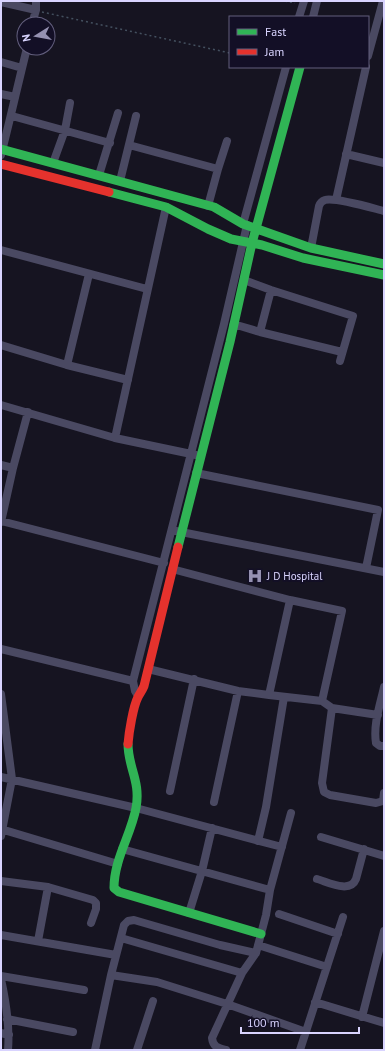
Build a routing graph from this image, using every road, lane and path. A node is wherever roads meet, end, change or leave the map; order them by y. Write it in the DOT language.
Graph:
graph roads {
  1 [pos="36,1"];
  2 [pos="285,1"];
  3 [pos="317,1"];
  4 [pos="383,1"];
  5 [pos="1,2"];
  6 [pos="303,3"];
  7 [pos="36,10"];
  8 [pos="34,16"];
  9 [pos="300,16"];
  10 [pos="313,16"];
  11 [pos="370,38"];
  12 [pos="229,53"];
  13 [pos="25,56"];
  14 [pos="1,62"];
  15 [pos="22,68"];
  16 [pos="286,68"];
  17 [pos="300,68"];
  18 [pos="366,68"];
  19 [pos="1,94"];
  20 [pos="15,97"];
  21 [pos="70,103"];
  22 [pos="118,113"];
  23 [pos="12,116"];
  24 [pos="136,116"];
  25 [pos="65,130"];
  26 [pos="227,141"];
  27 [pos="110,142"];
  28 [pos="129,145"];
  29 [pos="2,151"];
  30 [pos="346,154"];
  31 [pos="53,163"];
  32 [pos="384,163"];
  33 [pos="1,164"];
  34 [pos="218,169"];
  35 [pos="99,175"];
  36 [pos="120,180"];
  37 [pos="336,200"];
  38 [pos="208,206"];
  39 [pos="166,207"];
  40 [pos="384,211"];
  41 [pos="249,226"];
  42 [pos="243,241"];
  43 [pos="252,243"];
  44 [pos="311,248"];
  45 [pos="1,250"];
  46 [pos="384,264"];
  47 [pos="89,274"];
  48 [pos="384,275"];
  49 [pos="244,280"];
  50 [pos="147,289"];
  51 [pos="271,290"];
  52 [pos="233,326"];
  53 [pos="260,332"];
  54 [pos="1,345"];
  55 [pos="342,352"];
  56 [pos="340,361"];
  57 [pos="67,365"];
  58 [pos="128,380"];
  59 [pos="1,405"];
  60 [pos="28,412"];
  61 [pos="115,438"];
  62 [pos="190,454"];
  63 [pos="200,456"];
  64 [pos="1,465"];
  65 [pos="13,468"];
  66 [pos="196,473"];
  67 [pos="1,521"];
  68 [pos="172,530"];
  69 [pos="182,532"];
  70 [pos="164,563"];
  71 [pos="366,568"];
  72 [pos="172,569"];
  73 [pos="384,572"];
  74 [pos="290,600"];
  75 [pos="1,649"];
  76 [pos="148,668"];
  77 [pos="194,679"];
  78 [pos="133,681"];
  79 [pos="384,687"];
  80 [pos="238,691"];
  81 [pos="1,694"];
  82 [pos="269,695"];
  83 [pos="138,696"];
  84 [pos="284,697"];
  85 [pos="322,701"];
  86 [pos="332,708"];
  87 [pos="378,715"];
  88 [pos="384,746"];
  89 [pos="1,777"];
  90 [pos="12,779"];
  91 [pos="170,791"];
  92 [pos="384,793"];
  93 [pos="214,802"];
  94 [pos="136,808"];
  95 [pos="291,813"];
  96 [pos="212,828"];
  97 [pos="1,832"];
  98 [pos="321,837"];
  99 [pos="258,841"];
  100 [pos="282,847"];
  101 [pos="122,849"];
  102 [pos="364,850"];
  103 [pos="384,856"];
  104 [pos="118,864"];
  105 [pos="202,871"];
  106 [pos="317,878"];
  107 [pos="1,880"];
  108 [pos="48,887"];
  109 [pos="270,890"];
  110 [pos="189,913"];
  111 [pos="279,914"];
  112 [pos="343,917"];
  113 [pos="91,923"];
  114 [pos="384,931"];
  115 [pos="261,934"];
  116 [pos="338,934"];
  117 [pos="1,935"];
  118 [pos="120,938"];
  119 [pos="38,941"];
  120 [pos="257,949"];
  121 [pos="116,954"];
  122 [pos="326,967"];
  123 [pos="242,973"];
  124 [pos="111,975"];
  125 [pos="1,980"];
  126 [pos="84,990"];
  127 [pos="153,1001"];
  128 [pos="315,1002"];
  129 [pos="227,1004"];
  130 [pos="362,1017"];
  131 [pos="7,1019"];
  132 [pos="384,1023"];
  133 [pos="73,1032"];
  134 [pos="306,1032"];
  135 [pos="5,1034"];
  136 [pos="8,1050"];
  137 [pos="95,1050"];
  138 [pos="137,1050"];
  139 [pos="224,1050"];
  140 [pos="300,1050"];
  1 -- 7 [label="street"];
  2 -- 6 [label="path"];
  3 -- 10 [label="street"];
  4 -- 11 [label="street"];
  5 -- 7 [label="street"];
  6 -- 9 [label="street"];
  7 -- 8 [label="street"];
  7 -- 12 [label="path"];
  13 -- 15 [label="street"];
  14 -- 15 [label="street"];
  15 -- 20 [label="street"];
  16 -- 41 [label="street"];
  17 -- 41 [label="street"];
  18 -- 30 [label="street"];
  19 -- 20 [label="street"];
  20 -- 23 [label="street"];
  21 -- 25 [label="street"];
  22 -- 27 [label="street"];
  23 -- 25 [label="street"];
  23 -- 29 [label="street"];
  24 -- 28 [label="street"];
  25 -- 27 [label="street"];
  25 -- 31 [label="street"];
  26 -- 34 [label="street"];
  27 -- 35 [label="street"];
  28 -- 34 [label="street"];
  28 -- 36 [label="street"];
  29 -- 31 [label="street"];
  30 -- 32 [label="street"];
  30 -- 37 [label="street"];
  31 -- 35 [label="street"];
  33 -- 39 [label="street"];
  34 -- 38 [label="street"];
  35 -- 36 [label="street"];
  36 -- 38 [label="street"];
  37 -- 40 [label="street"];
  37 -- 44 [label="street"];
  38 -- 41 [label="street"];
  39 -- 42 [label="street"];
  39 -- 50 [label="street"];
  41 -- 42 [label="street"];
  41 -- 43 [label="street"];
  41 -- 44 [label="street"];
  42 -- 43 [label="street"];
  42 -- 62 [label="street"];
  43 -- 48 [label="street"];
  43 -- 49 [label="street"];
  44 -- 46 [label="street"];
  45 -- 47 [label="street"];
  47 -- 50 [label="street"];
  47 -- 57 [label="street"];
  49 -- 51 [label="street"];
  49 -- 52 [label="street"];
  50 -- 58 [label="street"];
  51 -- 53 [label="street"];
  51 -- 55 [label="street"];
  52 -- 53 [label="street"];
  52 -- 63 [label="street"];
  53 -- 55 [label="street"];
  54 -- 57 [label="street"];
  55 -- 56 [label="street"];
  57 -- 58 [label="street"];
  58 -- 61 [label="street"];
  59 -- 60 [label="street"];
  60 -- 61 [label="street"];
  60 -- 65 [label="street"];
  61 -- 62 [label="street"];
  62 -- 63 [label="street"];
  62 -- 68 [label="street"];
  63 -- 66 [label="street"];
  64 -- 65 [label="street"];
  65 -- 67 [label="street"];
  66 -- 69 [label="street"];
  66 -- 71 [label="street"];
  67 -- 70 [label="street"];
  68 -- 69 [label="street"];
  68 -- 70 [label="street"];
  69 -- 71 [label="street"];
  69 -- 72 [label="street"];
  70 -- 78 [label="street"];
  71 -- 73 [label="street"];
  72 -- 74 [label="street"];
  72 -- 76 [label="street"];
  74 -- 82 [label="street"];
  74 -- 85 [label="street"];
  75 -- 78 [label="street"];
  76 -- 77 [label="street"];
  76 -- 83 [label="street"];
  77 -- 80 [label="street"];
  77 -- 91 [label="street"];
  78 -- 83 [label="street"];
  79 -- 87 [label="street"];
  80 -- 82 [label="street"];
  80 -- 93 [label="street"];
  81 -- 90 [label="street"];
  82 -- 84 [label="street"];
  83 -- 94 [label="street"];
  84 -- 85 [label="street"];
  84 -- 99 [label="street"];
  85 -- 86 [label="street"];
  86 -- 87 [label="street"];
  86 -- 92 [label="street"];
  87 -- 88 [label="street"];
  89 -- 90 [label="street"];
  90 -- 94 [label="street"];
  90 -- 97 [label="street"];
  94 -- 96 [label="street"];
  94 -- 101 [label="street"];
  95 -- 100 [label="street"];
  96 -- 99 [label="street"];
  96 -- 105 [label="street"];
  97 -- 104 [label="street"];
  98 -- 102 [label="street"];
  99 -- 100 [label="street"];
  100 -- 109 [label="street"];
  101 -- 104 [label="street"];
  101 -- 105 [label="street"];
  102 -- 103 [label="street"];
  102 -- 106 [label="street"];
  104 -- 110 [label="street"];
  105 -- 109 [label="street"];
  105 -- 110 [label="street"];
  107 -- 108 [label="street"];
  108 -- 113 [label="street"];
  108 -- 119 [label="street"];
  109 -- 115 [label="street"];
  110 -- 115 [label="street"];
  111 -- 116 [label="street"];
  112 -- 116 [label="street"];
  114 -- 130 [label="street"];
  115 -- 120 [label="street"];
  116 -- 122 [label="street"];
  117 -- 119 [label="street"];
  118 -- 120 [label="street"];
  118 -- 121 [label="street"];
  118 -- 123 [label="street"];
  119 -- 121 [label="street"];
  120 -- 122 [label="street"];
  120 -- 123 [label="street"];
  121 -- 124 [label="street"];
  122 -- 128 [label="street"];
  123 -- 129 [label="street"];
  124 -- 129 [label="street"];
  124 -- 137 [label="street"];
  125 -- 126 [label="street"];
  125 -- 131 [label="street"];
  127 -- 138 [label="street"];
  128 -- 130 [label="street"];
  128 -- 134 [label="street"];
  129 -- 134 [label="street"];
  129 -- 139 [label="street"];
  130 -- 132 [label="street"];
  131 -- 133 [label="street"];
  131 -- 135 [label="street"];
  134 -- 140 [label="street"];
  135 -- 136 [label="street"];
}
